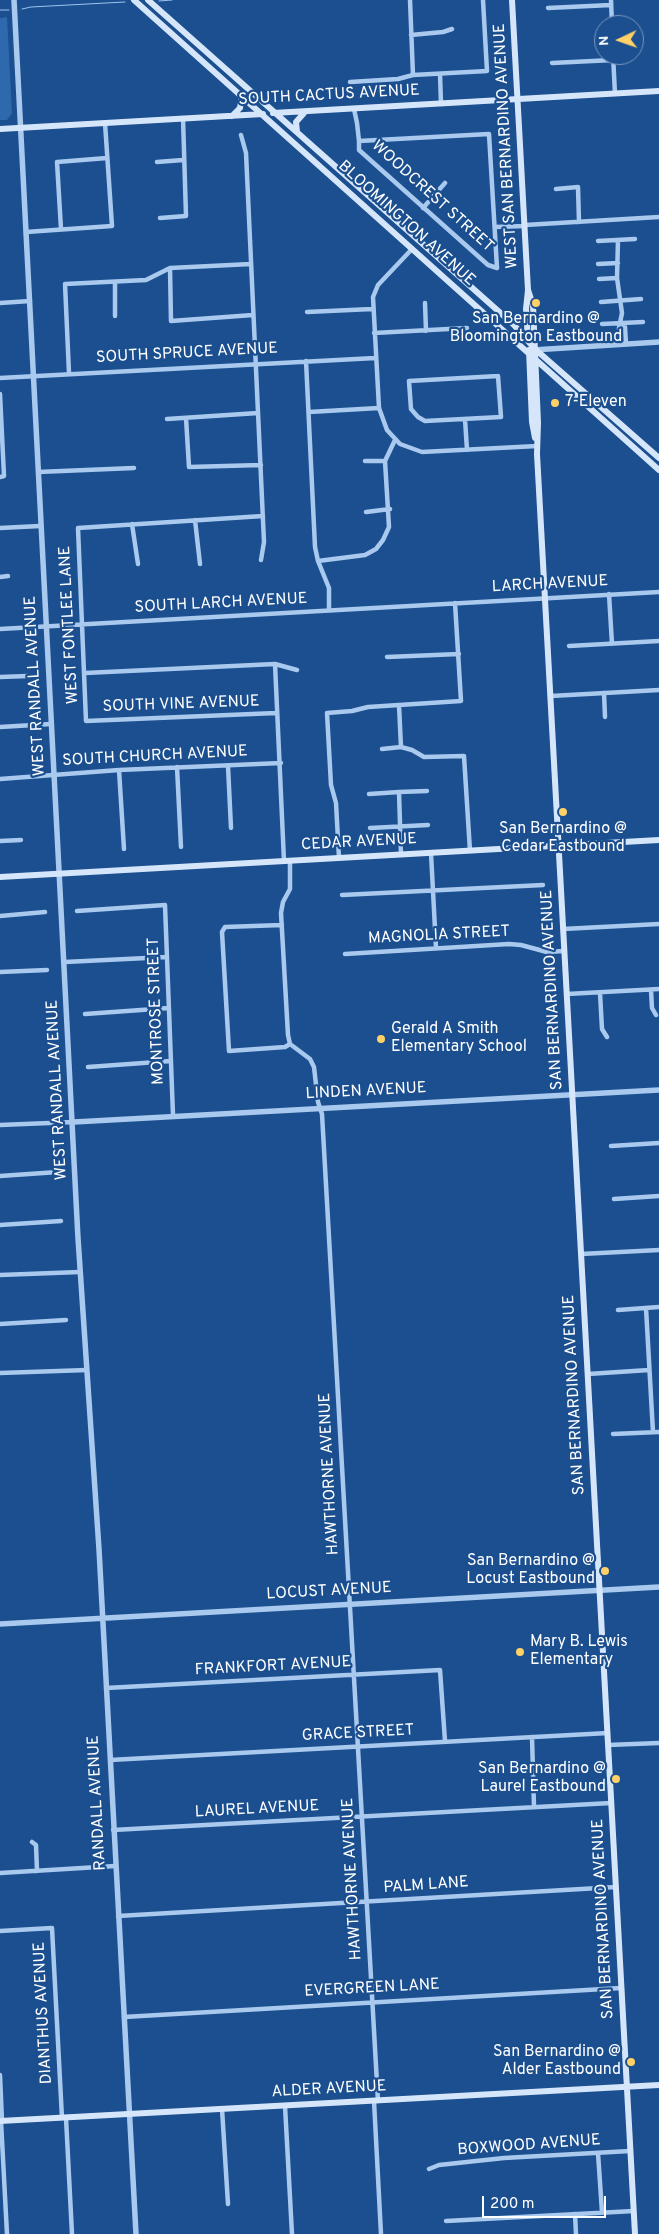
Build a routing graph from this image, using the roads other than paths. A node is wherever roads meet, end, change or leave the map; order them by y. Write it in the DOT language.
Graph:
graph roads {
  1 [pos="14,0"];
  2 [pos="134,0"];
  3 [pos="148,0"];
  4 [pos="410,0"];
  5 [pos="483,0"];
  6 [pos="512,0"];
  7 [pos="611,2"];
  8 [pos="548,8"];
  9 [pos="612,15"];
  10 [pos="452,29"];
  11 [pos="412,35"];
  12 [pos="594,60"];
  13 [pos="552,64"];
  14 [pos="613,65"];
  15 [pos="440,74"];
  16 [pos="413,76"];
  17 [pos="350,82"];
  18 [pos="659,91"];
  19 [pos="615,94"];
  20 [pos="242,96"];
  21 [pos="518,100"];
  22 [pos="442,104"];
  23 [pos="354,109"];
  24 [pos="305,112"];
  25 [pos="275,113"];
  26 [pos="263,114"];
  27 [pos="232,116"];
  28 [pos="183,118"];
  29 [pos="105,123"];
  30 [pos="20,128"];
  31 [pos="0,129"];
  32 [pos="298,134"];
  33 [pos="241,135"];
  34 [pos="358,140"];
  35 [pos="107,158"];
  36 [pos="183,160"];
  37 [pos="157,162"];
  38 [pos="445,183"];
  39 [pos="556,189"];
  40 [pos="423,208"];
  41 [pos="659,217"];
  42 [pos="160,218"];
  43 [pos="579,222"];
  44 [pos="525,225"];
  45 [pos="495,228"];
  46 [pos="61,229"];
  47 [pos="26,232"];
  48 [pos="635,239"];
  49 [pos="618,240"];
  50 [pos="598,241"];
  51 [pos="412,249"];
  52 [pos="618,263"];
  53 [pos="251,264"];
  54 [pos="598,264"];
  55 [pos="170,268"];
  56 [pos="617,278"];
  57 [pos="599,280"];
  58 [pos="115,282"];
  59 [pos="528,290"];
  60 [pos="642,299"];
  61 [pos="30,301"];
  62 [pos="621,301"];
  63 [pos="0,302"];
  64 [pos="601,302"];
  65 [pos="425,303"];
  66 [pos="372,309"];
  67 [pos="307,312"];
  68 [pos="253,315"];
  69 [pos="115,316"];
  70 [pos="527,320"];
  71 [pos="643,322"];
  72 [pos="622,323"];
  73 [pos="602,324"];
  74 [pos="514,325"];
  75 [pos="467,328"];
  76 [pos="426,331"];
  77 [pos="374,333"];
  78 [pos="528,341"];
  79 [pos="659,342"];
  80 [pos="623,344"];
  81 [pos="532,351"];
  82 [pos="375,358"];
  83 [pos="536,359"];
  84 [pos="306,361"];
  85 [pos="256,365"];
  86 [pos="69,373"];
  87 [pos="552,373"];
  88 [pos="32,375"];
  89 [pos="0,378"];
  90 [pos="537,380"];
  91 [pos="0,394"];
  92 [pos="379,408"];
  93 [pos="309,412"];
  94 [pos="258,413"];
  95 [pos="186,418"];
  96 [pos="168,419"];
  97 [pos="465,419"];
  98 [pos="1,428"];
  99 [pos="624,438"];
  100 [pos="396,440"];
  101 [pos="537,446"];
  102 [pos="467,450"];
  103 [pos="650,451"];
  104 [pos="659,458"];
  105 [pos="365,461"];
  106 [pos="385,461"];
  107 [pos="261,465"];
  108 [pos="134,468"];
  109 [pos="659,470"];
  110 [pos="38,472"];
  111 [pos="2,477"];
  112 [pos="390,510"];
  113 [pos="366,512"];
  114 [pos="263,516"];
  115 [pos="196,520"];
  116 [pos="132,524"];
  117 [pos="40,526"];
  118 [pos="0,528"];
  119 [pos="543,554"];
  120 [pos="262,560"];
  121 [pos="318,561"];
  122 [pos="138,564"];
  123 [pos="200,564"];
  124 [pos="8,576"];
  125 [pos="0,577"];
  126 [pos="659,592"];
  127 [pos="609,594"];
  128 [pos="546,598"];
  129 [pos="455,603"];
  130 [pos="443,604"];
  131 [pos="329,610"];
  132 [pos="81,624"];
  133 [pos="46,626"];
  134 [pos="0,629"];
  135 [pos="659,641"];
  136 [pos="612,644"];
  137 [pos="569,646"];
  138 [pos="458,654"];
  139 [pos="387,657"];
  140 [pos="275,664"];
  141 [pos="297,670"];
  142 [pos="85,673"];
  143 [pos="28,676"];
  144 [pos="0,678"];
  145 [pos="659,690"];
  146 [pos="604,693"];
  147 [pos="551,696"];
  148 [pos="399,705"];
  149 [pos="276,713"];
  150 [pos="606,717"];
  151 [pos="86,721"];
  152 [pos="51,724"];
  153 [pos="0,727"];
  154 [pos="401,747"];
  155 [pos="382,749"];
  156 [pos="281,763"];
  157 [pos="228,766"];
  158 [pos="177,767"];
  159 [pos="119,770"];
  160 [pos="55,775"];
  161 [pos="0,779"];
  162 [pos="427,791"];
  163 [pos="399,792"];
  164 [pos="369,794"];
  165 [pos="428,825"];
  166 [pos="400,827"];
  167 [pos="231,828"];
  168 [pos="370,828"];
  169 [pos="21,840"];
  170 [pos="659,840"];
  171 [pos="0,841"];
  172 [pos="181,846"];
  173 [pos="558,846"];
  174 [pos="124,849"];
  175 [pos="470,852"];
  176 [pos="432,853"];
  177 [pos="401,855"];
  178 [pos="339,858"];
  179 [pos="287,861"];
  180 [pos="60,873"];
  181 [pos="0,876"];
  182 [pos="544,885"];
  183 [pos="433,892"];
  184 [pos="342,896"];
  185 [pos="78,911"];
  186 [pos="45,912"];
  187 [pos="0,916"];
  188 [pos="659,924"];
  189 [pos="282,925"];
  190 [pos="563,929"];
  191 [pos="436,948"];
  192 [pos="564,951"];
  193 [pos="345,954"];
  194 [pos="167,957"];
  195 [pos="65,962"];
  196 [pos="47,970"];
  197 [pos="0,972"];
  198 [pos="659,989"];
  199 [pos="651,990"];
  200 [pos="600,993"];
  201 [pos="567,994"];
  202 [pos="168,1008"];
  203 [pos="84,1014"];
  204 [pos="656,1015"];
  205 [pos="607,1037"];
  206 [pos="290,1044"];
  207 [pos="171,1061"];
  208 [pos="88,1067"];
  209 [pos="659,1090"];
  210 [pos="572,1094"];
  211 [pos="320,1108"];
  212 [pos="173,1115"];
  213 [pos="74,1122"];
  214 [pos="0,1125"];
  215 [pos="659,1143"];
  216 [pos="611,1146"];
  217 [pos="58,1172"];
  218 [pos="0,1176"];
  219 [pos="659,1196"];
  220 [pos="614,1199"];
  221 [pos="61,1220"];
  222 [pos="0,1225"];
  223 [pos="659,1250"];
  224 [pos="581,1254"];
  225 [pos="80,1272"];
  226 [pos="0,1275"];
  227 [pos="659,1307"];
  228 [pos="646,1308"];
  229 [pos="618,1310"];
  230 [pos="66,1320"];
  231 [pos="0,1324"];
  232 [pos="87,1370"];
  233 [pos="649,1370"];
  234 [pos="0,1373"];
  235 [pos="588,1374"];
  236 [pos="653,1432"];
  237 [pos="659,1432"];
  238 [pos="614,1434"];
  239 [pos="659,1587"];
  240 [pos="600,1590"];
  241 [pos="350,1604"];
  242 [pos="102,1618"];
  243 [pos="0,1624"];
  244 [pos="354,1675"];
  245 [pos="106,1688"];
  246 [pos="608,1733"];
  247 [pos="532,1737"];
  248 [pos="445,1741"];
  249 [pos="659,1743"];
  250 [pos="608,1745"];
  251 [pos="358,1747"];
  252 [pos="110,1760"];
  253 [pos="611,1803"];
  254 [pos="534,1807"];
  255 [pos="362,1817"];
  256 [pos="113,1830"];
  257 [pos="32,1842"];
  258 [pos="115,1866"];
  259 [pos="37,1870"];
  260 [pos="0,1873"];
  261 [pos="616,1887"];
  262 [pos="367,1902"];
  263 [pos="118,1916"];
  264 [pos="0,1931"];
  265 [pos="621,1988"];
  266 [pos="372,2002"];
  267 [pos="124,2016"];
  268 [pos="0,2076"];
  269 [pos="659,2085"];
  270 [pos="626,2086"];
  271 [pos="376,2101"];
  272 [pos="284,2106"];
  273 [pos="222,2109"];
  274 [pos="129,2114"];
  275 [pos="64,2118"];
  276 [pos="1,2121"];
  277 [pos="630,2151"];
  278 [pos="598,2153"];
  279 [pos="429,2169"];
  280 [pos="228,2204"];
  281 [pos="634,2211"];
  282 [pos="602,2212"];
  283 [pos="6,2214"];
  284 [pos="575,2214"];
  285 [pos="0,2215"];
  286 [pos="446,2221"];
  287 [pos="7,2234"];
  288 [pos="72,2234"];
  289 [pos="136,2234"];
  290 [pos="292,2234"];
  291 [pos="381,2234"];
  292 [pos="576,2234"];
  293 [pos="635,2234"];
  1 -- 30 [label="street, WEST RANDALL AVENUE"];
  2 -- 20 [label="main road, BLOOMINGTON AVENUE"];
  3 -- 25 [label="main road, BLOOMINGTON AVENUE"];
  4 -- 11 [label="street"];
  5 -- 15 [label="street"];
  6 -- 21 [label="main road, WEST SAN BERNARDINO AVENUE"];
  7 -- 8 [label="street"];
  7 -- 9 [label="street"];
  10 -- 11 [label="street"];
  11 -- 16 [label="street"];
  12 -- 13 [label="street"];
  14 -- 19 [label="street"];
  15 -- 16 [label="street"];
  15 -- 22 [label="street"];
  16 -- 17 [label="street"];
  18 -- 19 [label="main road, SOUTH CACTUS AVENUE"];
  19 -- 21 [label="main road, SOUTH CACTUS AVENUE"];
  20 -- 26 [label="main road, BLOOMINGTON AVENUE"];
  20 -- 27 [label="main road"];
  21 -- 22 [label="main road, SOUTH CACTUS AVENUE"];
  21 -- 44 [label="main road, WEST SAN BERNARDINO AVENUE"];
  22 -- 23 [label="main road, SOUTH CACTUS AVENUE"];
  23 -- 24 [label="main road, SOUTH CACTUS AVENUE"];
  23 -- 34 [label="street, WOODCREST STREET"];
  24 -- 25 [label="main road, SOUTH CACTUS AVENUE"];
  24 -- 32 [label="main road"];
  25 -- 26 [label="main road, SOUTH CACTUS AVENUE"];
  25 -- 32 [label="main road, BLOOMINGTON AVENUE"];
  26 -- 27 [label="main road, SOUTH CACTUS AVENUE"];
  26 -- 51 [label="main road, BLOOMINGTON AVENUE"];
  27 -- 28 [label="main road, SOUTH CACTUS AVENUE"];
  28 -- 29 [label="main road, SOUTH CACTUS AVENUE"];
  28 -- 36 [label="street"];
  29 -- 30 [label="main road, SOUTH CACTUS AVENUE"];
  29 -- 35 [label="street"];
  30 -- 31 [label="main road, SOUTH CACTUS AVENUE"];
  30 -- 47 [label="street, WEST RANDALL AVENUE"];
  32 -- 74 [label="main road, BLOOMINGTON AVENUE"];
  33 -- 53 [label="street"];
  34 -- 40 [label="street, WOODCREST STREET"];
  34 -- 45 [label="street"];
  35 -- 46 [label="street"];
  35 -- 46 [label="street"];
  36 -- 37 [label="street"];
  36 -- 42 [label="street"];
  38 -- 40 [label="street"];
  39 -- 43 [label="street"];
  40 -- 45 [label="street, WOODCREST STREET"];
  41 -- 43 [label="street"];
  43 -- 44 [label="street"];
  44 -- 45 [label="street"];
  44 -- 59 [label="main road, WEST SAN BERNARDINO AVENUE"];
  46 -- 47 [label="street"];
  47 -- 61 [label="street, WEST RANDALL AVENUE"];
  48 -- 49 [label="street"];
  49 -- 50 [label="street"];
  49 -- 52 [label="street"];
  51 -- 66 [label="street"];
  51 -- 81 [label="main road, BLOOMINGTON AVENUE"];
  52 -- 54 [label="street"];
  52 -- 56 [label="street"];
  53 -- 55 [label="street"];
  53 -- 68 [label="street"];
  55 -- 58 [label="street"];
  55 -- 68 [label="street"];
  56 -- 57 [label="street"];
  56 -- 62 [label="street"];
  58 -- 69 [label="street"];
  58 -- 86 [label="street"];
  59 -- 70 [label="main road, WEST SAN BERNARDINO AVENUE"];
  59 -- 81 [label="main road, WEST SAN BERNARDINO AVENUE"];
  60 -- 62 [label="street"];
  61 -- 63 [label="street"];
  61 -- 88 [label="street, WEST RANDALL AVENUE"];
  62 -- 64 [label="street"];
  62 -- 72 [label="street"];
  65 -- 76 [label="street"];
  66 -- 67 [label="street"];
  66 -- 77 [label="street"];
  68 -- 85 [label="street"];
  70 -- 74 [label="main road"];
  70 -- 78 [label="main road, WEST SAN BERNARDINO AVENUE"];
  71 -- 72 [label="street"];
  72 -- 73 [label="street"];
  72 -- 80 [label="street"];
  74 -- 78 [label="main road, BLOOMINGTON AVENUE"];
  75 -- 76 [label="street"];
  76 -- 77 [label="street"];
  77 -- 82 [label="street"];
  78 -- 81 [label="main road, WEST SAN BERNARDINO AVENUE"];
  79 -- 80 [label="street"];
  80 -- 81 [label="street"];
  81 -- 83 [label="main road, BLOOMINGTON AVENUE"];
  81 -- 101 [label="main road, WEST SAN BERNARDINO AVENUE"];
  81 -- 103 [label="main road, BLOOMINGTON AVENUE"];
  82 -- 84 [label="street, SOUTH SPRUCE AVENUE"];
  82 -- 92 [label="street"];
  83 -- 87 [label="main road, BLOOMINGTON AVENUE"];
  83 -- 90 [label="main road, WEST SAN BERNARDINO AVENUE"];
  84 -- 85 [label="street, SOUTH SPRUCE AVENUE"];
  84 -- 93 [label="street"];
  85 -- 86 [label="street, SOUTH SPRUCE AVENUE"];
  85 -- 94 [label="street"];
  86 -- 88 [label="street, SOUTH SPRUCE AVENUE"];
  87 -- 90 [label="main road"];
  87 -- 99 [label="main road, BLOOMINGTON AVENUE"];
  88 -- 89 [label="street, SOUTH SPRUCE AVENUE"];
  88 -- 110 [label="street, WEST RANDALL AVENUE"];
  90 -- 101 [label="main road, WEST SAN BERNARDINO AVENUE"];
  91 -- 98 [label="street"];
  92 -- 93 [label="street"];
  92 -- 100 [label="street"];
  93 -- 121 [label="street"];
  94 -- 95 [label="street"];
  94 -- 107 [label="street"];
  95 -- 96 [label="street"];
  95 -- 107 [label="street"];
  97 -- 97 [label="street"];
  97 -- 102 [label="street"];
  98 -- 111 [label="street"];
  99 -- 103 [label="main road"];
  99 -- 109 [label="main road, BLOOMINGTON AVENUE"];
  100 -- 102 [label="street"];
  100 -- 106 [label="street"];
  101 -- 102 [label="street"];
  101 -- 119 [label="main road, WEST SAN BERNARDINO AVENUE"];
  103 -- 104 [label="main road, BLOOMINGTON AVENUE"];
  105 -- 106 [label="street"];
  106 -- 112 [label="street"];
  107 -- 114 [label="street"];
  108 -- 110 [label="street"];
  110 -- 117 [label="street, WEST RANDALL AVENUE"];
  112 -- 113 [label="street"];
  112 -- 121 [label="street"];
  114 -- 115 [label="street"];
  114 -- 120 [label="street"];
  115 -- 116 [label="street"];
  115 -- 123 [label="street"];
  116 -- 122 [label="street"];
  116 -- 132 [label="street, WEST FONTLEE LANE"];
  117 -- 118 [label="street"];
  117 -- 133 [label="street, WEST RANDALL AVENUE"];
  119 -- 128 [label="main road, SAN BERNARDINO AVENUE"];
  121 -- 131 [label="street"];
  124 -- 125 [label="street"];
  126 -- 127 [label="street, LARCH AVENUE"];
  127 -- 128 [label="street, LARCH AVENUE"];
  127 -- 136 [label="street"];
  128 -- 129 [label="street, LARCH AVENUE"];
  128 -- 147 [label="main road, SAN BERNARDINO AVENUE"];
  129 -- 130 [label="street, LARCH AVENUE"];
  129 -- 138 [label="street"];
  130 -- 131 [label="street, SOUTH LARCH AVENUE"];
  131 -- 132 [label="street, SOUTH LARCH AVENUE"];
  132 -- 133 [label="street, SOUTH LARCH AVENUE"];
  132 -- 142 [label="street, WEST FONTLEE LANE"];
  133 -- 134 [label="street, SOUTH LARCH AVENUE"];
  133 -- 152 [label="street, WEST RANDALL AVENUE"];
  135 -- 136 [label="street"];
  136 -- 137 [label="street"];
  138 -- 139 [label="street"];
  138 -- 148 [label="street"];
  140 -- 141 [label="street"];
  140 -- 142 [label="street"];
  140 -- 149 [label="street"];
  142 -- 151 [label="street, WEST FONTLEE LANE"];
  143 -- 144 [label="street"];
  145 -- 146 [label="street"];
  146 -- 147 [label="street"];
  146 -- 150 [label="street"];
  147 -- 173 [label="main road, SAN BERNARDINO AVENUE"];
  148 -- 154 [label="street"];
  148 -- 178 [label="street"];
  149 -- 151 [label="street, SOUTH VINE AVENUE"];
  149 -- 156 [label="street"];
  152 -- 153 [label="street"];
  152 -- 160 [label="street, WEST RANDALL AVENUE"];
  154 -- 155 [label="street"];
  154 -- 175 [label="street"];
  156 -- 157 [label="street, SOUTH CHURCH AVENUE"];
  156 -- 179 [label="street"];
  157 -- 158 [label="street, SOUTH CHURCH AVENUE"];
  157 -- 167 [label="street"];
  158 -- 159 [label="street, SOUTH CHURCH AVENUE"];
  158 -- 172 [label="street"];
  159 -- 160 [label="street, SOUTH CHURCH AVENUE"];
  159 -- 174 [label="street"];
  160 -- 161 [label="street, SOUTH CHURCH AVENUE"];
  160 -- 180 [label="street, WEST RANDALL AVENUE"];
  162 -- 163 [label="street"];
  163 -- 164 [label="street"];
  163 -- 166 [label="street"];
  165 -- 166 [label="street"];
  166 -- 168 [label="street"];
  166 -- 177 [label="street"];
  169 -- 171 [label="street"];
  170 -- 173 [label="main road, CEDAR AVENUE"];
  173 -- 175 [label="main road, CEDAR AVENUE"];
  173 -- 190 [label="main road, SAN BERNARDINO AVENUE"];
  175 -- 176 [label="main road, CEDAR AVENUE"];
  176 -- 177 [label="main road, CEDAR AVENUE"];
  176 -- 183 [label="street"];
  177 -- 178 [label="main road, CEDAR AVENUE"];
  178 -- 179 [label="main road, CEDAR AVENUE"];
  179 -- 180 [label="main road, CEDAR AVENUE"];
  179 -- 189 [label="street"];
  180 -- 181 [label="main road, CEDAR AVENUE"];
  180 -- 195 [label="street, WEST RANDALL AVENUE"];
  182 -- 183 [label="street"];
  183 -- 184 [label="street"];
  183 -- 191 [label="street"];
  185 -- 194 [label="street, MONTROSE STREET"];
  186 -- 187 [label="street"];
  188 -- 190 [label="street"];
  189 -- 206 [label="street"];
  189 -- 206 [label="street"];
  190 -- 192 [label="main road, SAN BERNARDINO AVENUE"];
  191 -- 192 [label="street, MAGNOLIA STREET"];
  191 -- 193 [label="street, MAGNOLIA STREET"];
  192 -- 201 [label="main road, SAN BERNARDINO AVENUE"];
  194 -- 195 [label="street"];
  194 -- 202 [label="street, MONTROSE STREET"];
  195 -- 213 [label="street, WEST RANDALL AVENUE"];
  196 -- 197 [label="street"];
  198 -- 199 [label="street"];
  199 -- 200 [label="street"];
  199 -- 204 [label="street"];
  200 -- 201 [label="street"];
  200 -- 205 [label="street"];
  201 -- 210 [label="main road, SAN BERNARDINO AVENUE"];
  202 -- 203 [label="street"];
  202 -- 207 [label="street, MONTROSE STREET"];
  206 -- 211 [label="street, HAWTHORNE AVENUE"];
  207 -- 208 [label="street"];
  207 -- 212 [label="street, MONTROSE STREET"];
  209 -- 210 [label="street, LINDEN AVENUE"];
  210 -- 211 [label="street, LINDEN AVENUE"];
  210 -- 224 [label="main road, SAN BERNARDINO AVENUE"];
  211 -- 212 [label="street, LINDEN AVENUE"];
  211 -- 241 [label="street, HAWTHORNE AVENUE"];
  212 -- 213 [label="street, LINDEN AVENUE"];
  213 -- 214 [label="street"];
  213 -- 225 [label="street, WEST RANDALL AVENUE"];
  215 -- 216 [label="street"];
  217 -- 218 [label="street"];
  219 -- 220 [label="street"];
  221 -- 222 [label="street"];
  223 -- 224 [label="street"];
  224 -- 235 [label="main road, SAN BERNARDINO AVENUE"];
  225 -- 226 [label="street"];
  225 -- 232 [label="street, WEST RANDALL AVENUE"];
  227 -- 228 [label="street"];
  228 -- 229 [label="street"];
  228 -- 233 [label="street"];
  230 -- 231 [label="street"];
  232 -- 234 [label="street"];
  232 -- 242 [label="street, RANDALL AVENUE"];
  233 -- 235 [label="street"];
  233 -- 236 [label="street"];
  235 -- 240 [label="main road, SAN BERNARDINO AVENUE"];
  236 -- 237 [label="street"];
  236 -- 238 [label="street"];
  239 -- 240 [label="street, LOCUST AVENUE"];
  240 -- 241 [label="street, LOCUST AVENUE"];
  240 -- 246 [label="main road, SAN BERNARDINO AVENUE"];
  241 -- 242 [label="street, LOCUST AVENUE"];
  241 -- 244 [label="street, HAWTHORNE AVENUE"];
  242 -- 243 [label="street, LOCUST AVENUE"];
  242 -- 245 [label="street, RANDALL AVENUE"];
  244 -- 245 [label="street, FRANKFORT AVENUE"];
  244 -- 248 [label="street, FRANKFORT AVENUE"];
  244 -- 251 [label="street, HAWTHORNE AVENUE"];
  245 -- 252 [label="street, RANDALL AVENUE"];
  246 -- 247 [label="street, GRACE STREET"];
  246 -- 250 [label="main road, SAN BERNARDINO AVENUE"];
  247 -- 248 [label="street, GRACE STREET"];
  247 -- 254 [label="street"];
  248 -- 251 [label="street, GRACE STREET"];
  249 -- 250 [label="street"];
  250 -- 253 [label="main road, SAN BERNARDINO AVENUE"];
  251 -- 252 [label="street, GRACE STREET"];
  251 -- 255 [label="street, HAWTHORNE AVENUE"];
  252 -- 256 [label="street, RANDALL AVENUE"];
  253 -- 254 [label="street, LAUREL AVENUE"];
  253 -- 261 [label="main road, SAN BERNARDINO AVENUE"];
  254 -- 255 [label="street, LAUREL AVENUE"];
  255 -- 256 [label="street, LAUREL AVENUE"];
  255 -- 262 [label="street, HAWTHORNE AVENUE"];
  256 -- 258 [label="street, RANDALL AVENUE"];
  257 -- 259 [label="street"];
  258 -- 259 [label="street"];
  258 -- 263 [label="street, RANDALL AVENUE"];
  259 -- 260 [label="street"];
  261 -- 262 [label="street, PALM LANE"];
  261 -- 265 [label="main road, SAN BERNARDINO AVENUE"];
  262 -- 263 [label="street, PALM LANE"];
  262 -- 266 [label="street, HAWTHORNE AVENUE"];
  263 -- 267 [label="street, RANDALL AVENUE"];
  264 -- 275 [label="street, DIANTHUS AVENUE"];
  265 -- 266 [label="street, EVERGREEN LANE"];
  265 -- 270 [label="main road, SAN BERNARDINO AVENUE"];
  266 -- 267 [label="street, EVERGREEN LANE"];
  266 -- 271 [label="street, HAWTHORNE AVENUE"];
  267 -- 274 [label="street, RANDALL AVENUE"];
  268 -- 276 [label="street"];
  269 -- 270 [label="main road, ALDER AVENUE"];
  270 -- 271 [label="main road, ALDER AVENUE"];
  270 -- 277 [label="main road, SAN BERNARDINO AVENUE"];
  271 -- 272 [label="main road, ALDER AVENUE"];
  271 -- 291 [label="street, HAWTHORNE AVENUE"];
  272 -- 273 [label="main road, ALDER AVENUE"];
  272 -- 290 [label="street"];
  273 -- 274 [label="main road, ALDER AVENUE"];
  273 -- 280 [label="street"];
  274 -- 275 [label="main road, ALDER AVENUE"];
  274 -- 289 [label="street, RANDALL AVENUE"];
  275 -- 276 [label="main road, ALDER AVENUE"];
  275 -- 288 [label="street"];
  276 -- 283 [label="street"];
  277 -- 278 [label="street, BOXWOOD AVENUE"];
  277 -- 281 [label="main road, SAN BERNARDINO AVENUE"];
  278 -- 279 [label="street, BOXWOOD AVENUE"];
  278 -- 282 [label="street"];
  281 -- 282 [label="street"];
  281 -- 293 [label="main road, SAN BERNARDINO AVENUE"];
  282 -- 284 [label="street"];
  283 -- 285 [label="street"];
  283 -- 287 [label="street"];
  284 -- 286 [label="street"];
  284 -- 292 [label="street"];
}
